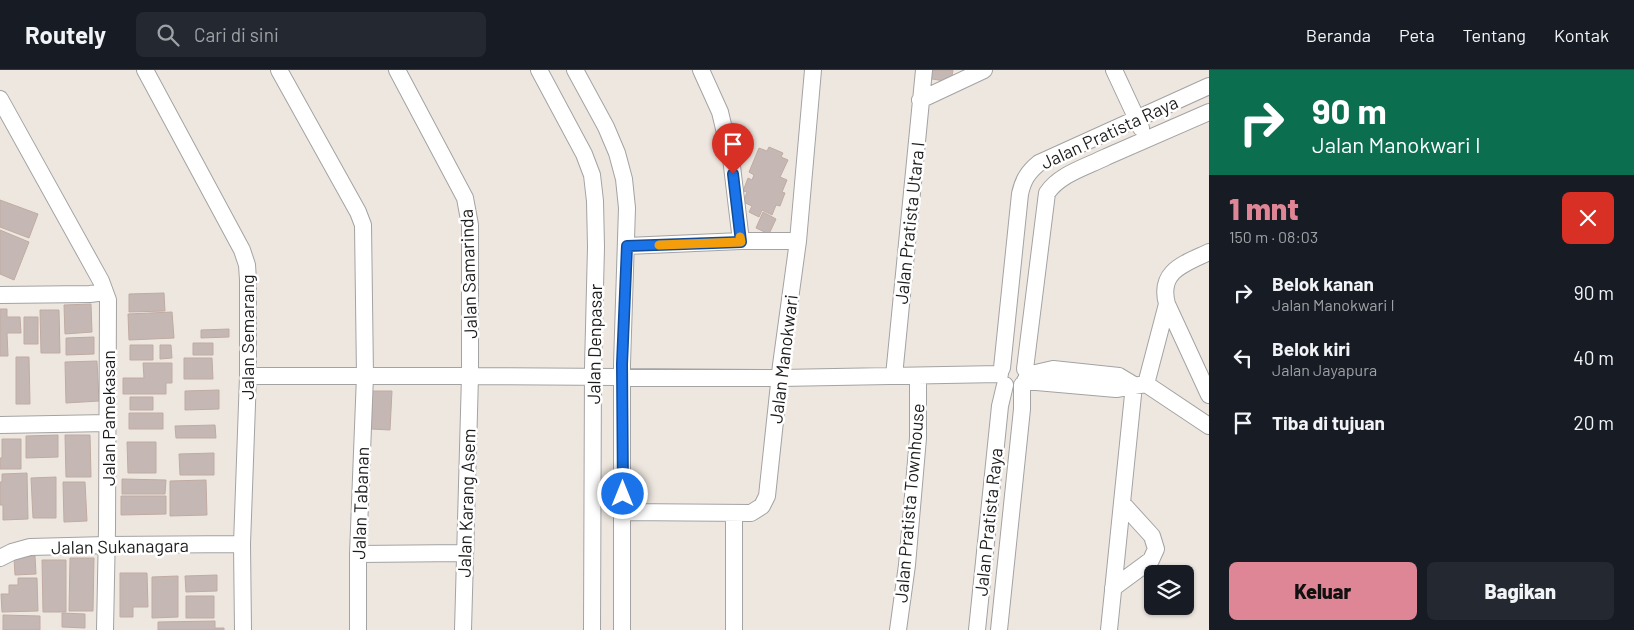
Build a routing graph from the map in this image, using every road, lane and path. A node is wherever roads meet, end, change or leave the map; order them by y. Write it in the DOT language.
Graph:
graph roads {
  1 [pos="145,70"];
  2 [pos="280,70"];
  3 [pos="539,70"];
  4 [pos="575,70"];
  5 [pos="701,70"];
  6 [pos="813,70"];
  7 [pos="924,70"];
  8 [pos="984,70"];
  9 [pos="1114,70"];
  10 [pos="402,72"];
  11 [pos="964,74"];
  12 [pos="1209,86"];
  13 [pos="0,99"];
  14 [pos="920,100"];
  15 [pos="1209,112"];
  16 [pos="1136,118"];
  17 [pos="1145,139"];
  18 [pos="798,241"];
  19 [pos="741,242"];
  20 [pos="627,246"];
  21 [pos="1209,252"];
  22 [pos="105,292"];
  23 [pos="0,295"];
  24 [pos="1167,304"];
  25 [pos="248,376"];
  26 [pos="365,376"];
  27 [pos="470,376"];
  28 [pos="620,376"];
  29 [pos="894,376"];
  30 [pos="918,376"];
  31 [pos="1002,376"];
  32 [pos="596,377"];
  33 [pos="1025,377"];
  34 [pos="780,378"];
  35 [pos="1140,385"];
  36 [pos="1209,395"];
  37 [pos="108,423"];
  38 [pos="0,424"];
  39 [pos="1209,426"];
  40 [pos="1122,503"];
  41 [pos="623,512"];
  42 [pos="734,513"];
  43 [pos="242,544"];
  44 [pos="107,545"];
  45 [pos="465,553"];
  46 [pos="358,554"];
  47 [pos="0,558"];
  48 [pos="1113,588"];
  49 [pos="105,630"];
  50 [pos="243,630"];
  51 [pos="358,630"];
  52 [pos="463,630"];
  53 [pos="592,630"];
  54 [pos="622,630"];
  55 [pos="734,630"];
  56 [pos="898,630"];
  57 [pos="977,630"];
  58 [pos="998,630"];
  59 [pos="1109,630"];
  1 -- 25 [label="street, Jalan Semarang"];
  2 -- 26 [label="street, Jalan Tabanan"];
  3 -- 32 [label="street, Jalan Denpasar"];
  4 -- 20 [label="street"];
  5 -- 19 [label="street"];
  6 -- 18 [label="street, Jalan Manokwari"];
  7 -- 14 [label="street, Jalan Pratista Utara I"];
  8 -- 11 [label="street"];
  9 -- 16 [label="street"];
  10 -- 27 [label="street, Jalan Samarinda"];
  11 -- 14 [label="street"];
  12 -- 16 [label="street, Jalan Pratista Raya"];
  13 -- 22 [label="street, Jalan Pamekasan"];
  14 -- 29 [label="street, Jalan Pratista Utara I"];
  15 -- 17 [label="street, Jalan Pratista Raya"];
  16 -- 17 [label="street"];
  16 -- 31 [label="street, Jalan Pratista Raya"];
  17 -- 33 [label="street, Jalan Pratista Raya"];
  18 -- 19 [label="street"];
  18 -- 34 [label="street, Jalan Manokwari"];
  19 -- 20 [label="street"];
  20 -- 28 [label="street"];
  21 -- 24 [label="street"];
  22 -- 23 [label="street"];
  22 -- 37 [label="street, Jalan Pamekasan"];
  24 -- 35 [label="street"];
  24 -- 36 [label="street"];
  25 -- 26 [label="street"];
  25 -- 43 [label="street, Jalan Semarang"];
  26 -- 27 [label="street"];
  26 -- 46 [label="street, Jalan Tabanan"];
  27 -- 32 [label="street"];
  27 -- 45 [label="street, Jalan Karang Asem"];
  28 -- 32 [label="street"];
  28 -- 34 [label="street"];
  28 -- 41 [label="street"];
  29 -- 30 [label="street"];
  29 -- 34 [label="street"];
  30 -- 31 [label="street"];
  30 -- 56 [label="street, Jalan Pratista Townhouse"];
  31 -- 33 [label="street"];
  31 -- 33 [label="street"];
  31 -- 57 [label="street, Jalan Pratista Raya"];
  32 -- 53 [label="street, Jalan Denpasar"];
  33 -- 35 [label="street"];
  33 -- 58 [label="street, Jalan Pratista Raya"];
  34 -- 42 [label="street, Jalan Manokwari"];
  35 -- 39 [label="street"];
  35 -- 40 [label="street"];
  37 -- 38 [label="street"];
  37 -- 44 [label="street, Jalan Pamekasan"];
  40 -- 48 [label="street"];
  40 -- 48 [label="street"];
  41 -- 42 [label="street, Jalan Manokwari"];
  41 -- 54 [label="street"];
  42 -- 55 [label="street"];
  43 -- 44 [label="street, Jalan Sukanagara"];
  43 -- 50 [label="street, Jalan Semarang"];
  44 -- 47 [label="street, Jalan Sukanagara"];
  44 -- 49 [label="street, Jalan Pamekasan"];
  45 -- 46 [label="street"];
  45 -- 52 [label="street, Jalan Karang Asem"];
  46 -- 51 [label="street, Jalan Tabanan"];
  48 -- 59 [label="street"];
}
